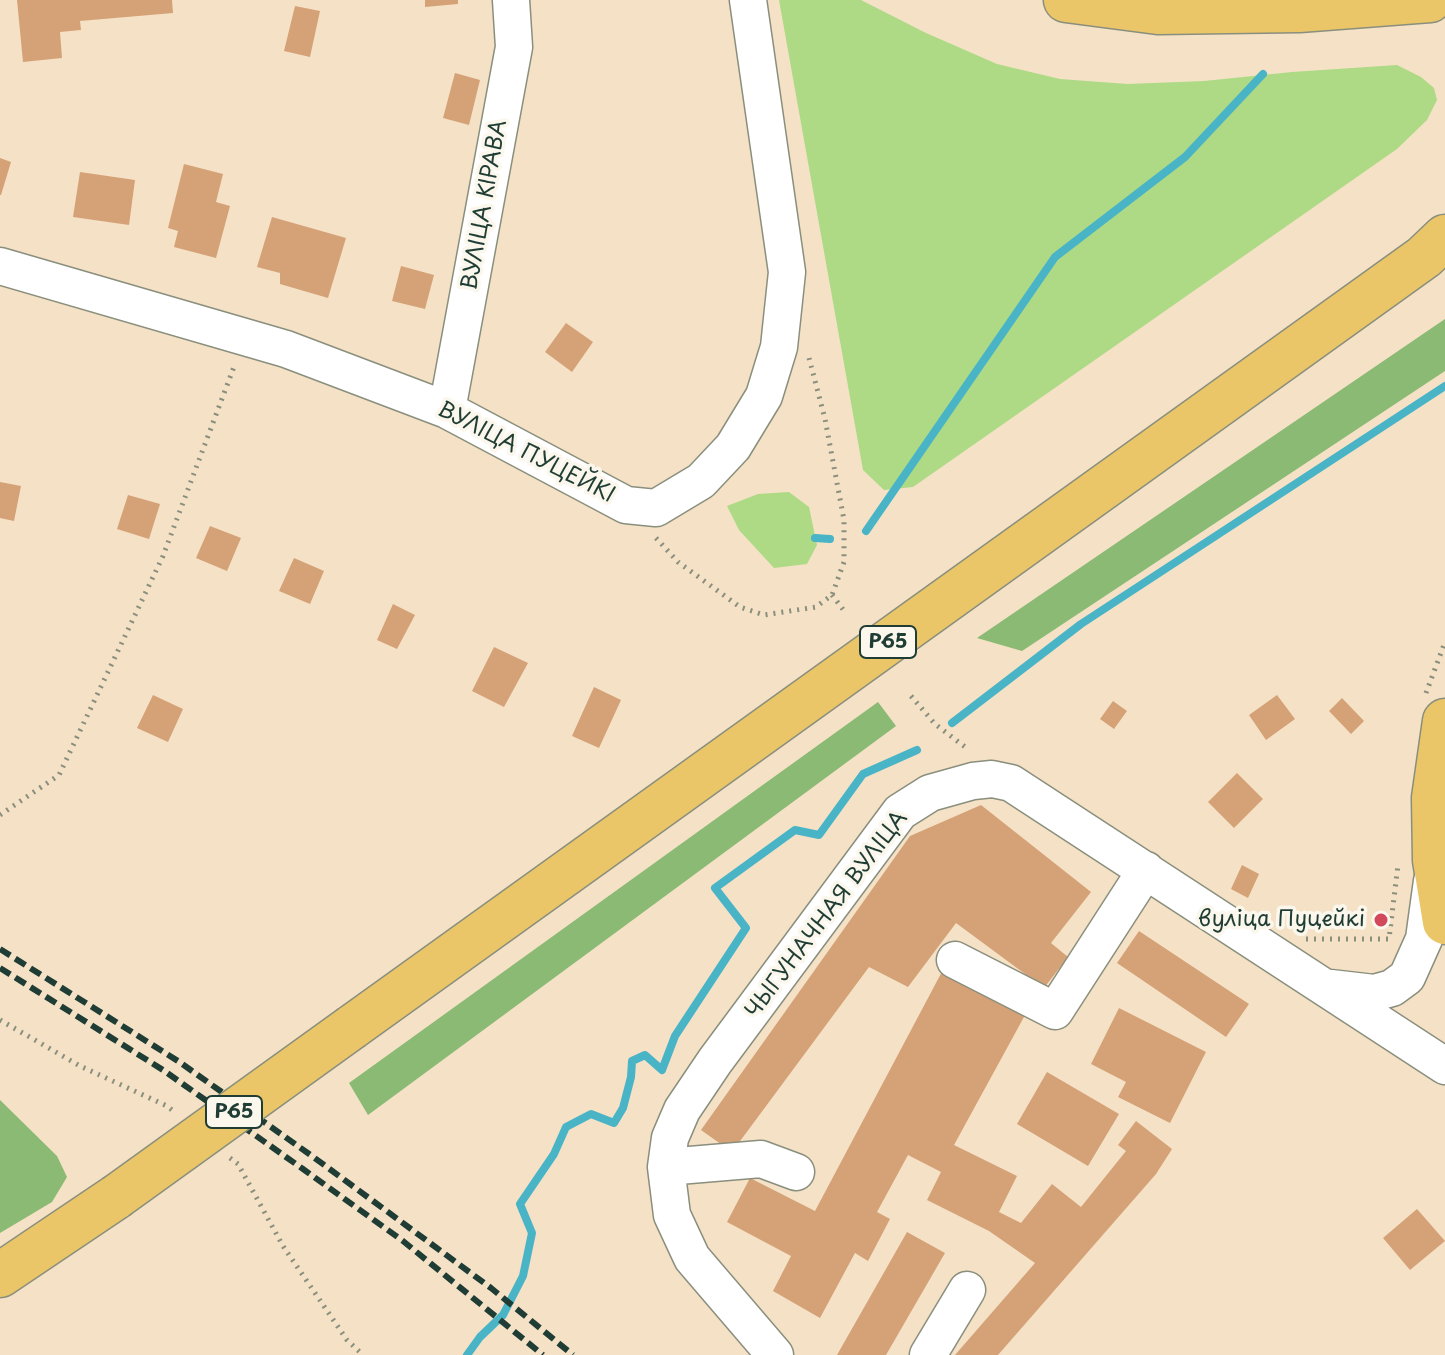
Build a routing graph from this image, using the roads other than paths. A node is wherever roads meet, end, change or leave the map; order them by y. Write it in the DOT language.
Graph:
graph roads {
  1 [pos="511,0"];
  2 [pos="748,0"];
  3 [pos="1066,0"];
  4 [pos="1430,0"];
  5 [pos="1363,6"];
  6 [pos="1445,30"];
  7 [pos="1438,248"];
  8 [pos="0,266"];
  9 [pos="447,410"];
  10 [pos="1435,708"];
  11 [pos="1416,861"];
  12 [pos="1146,870"];
  13 [pos="1445,922"];
  14 [pos="955,960"];
  15 [pos="1329,988"];
  16 [pos="1445,1066"];
  17 [pos="666,1167"];
  18 [pos="796,1172"];
  19 [pos="0,1275"];
  20 [pos="967,1290"];
  21 [pos="775,1355"];
  22 [pos="928,1355"];
  1 -- 9 [label="street, ВУЛІЦА КІРАВА"];
  2 -- 9 [label="street, ВУЛІЦА ПУЦЕЙКІ"];
  3 -- 5 [label="main road"];
  4 -- 5 [label="main road"];
  5 -- 6 [label="main road"];
  7 -- 19 [label="main road, Р65, bridge"];
  8 -- 9 [label="street, ВУЛІЦА ПУЦЕЙКІ"];
  10 -- 11 [label="main road"];
  11 -- 13 [label="main road"];
  11 -- 15 [label="street"];
  12 -- 14 [label="street"];
  12 -- 15 [label="street"];
  12 -- 17 [label="street, ЧЫГУНАЧНАЯ ВУЛІЦА"];
  15 -- 16 [label="street"];
  17 -- 18 [label="street"];
  17 -- 21 [label="street, ЧЫГУНАЧНАЯ ВУЛІЦА"];
  20 -- 22 [label="street"];
}
